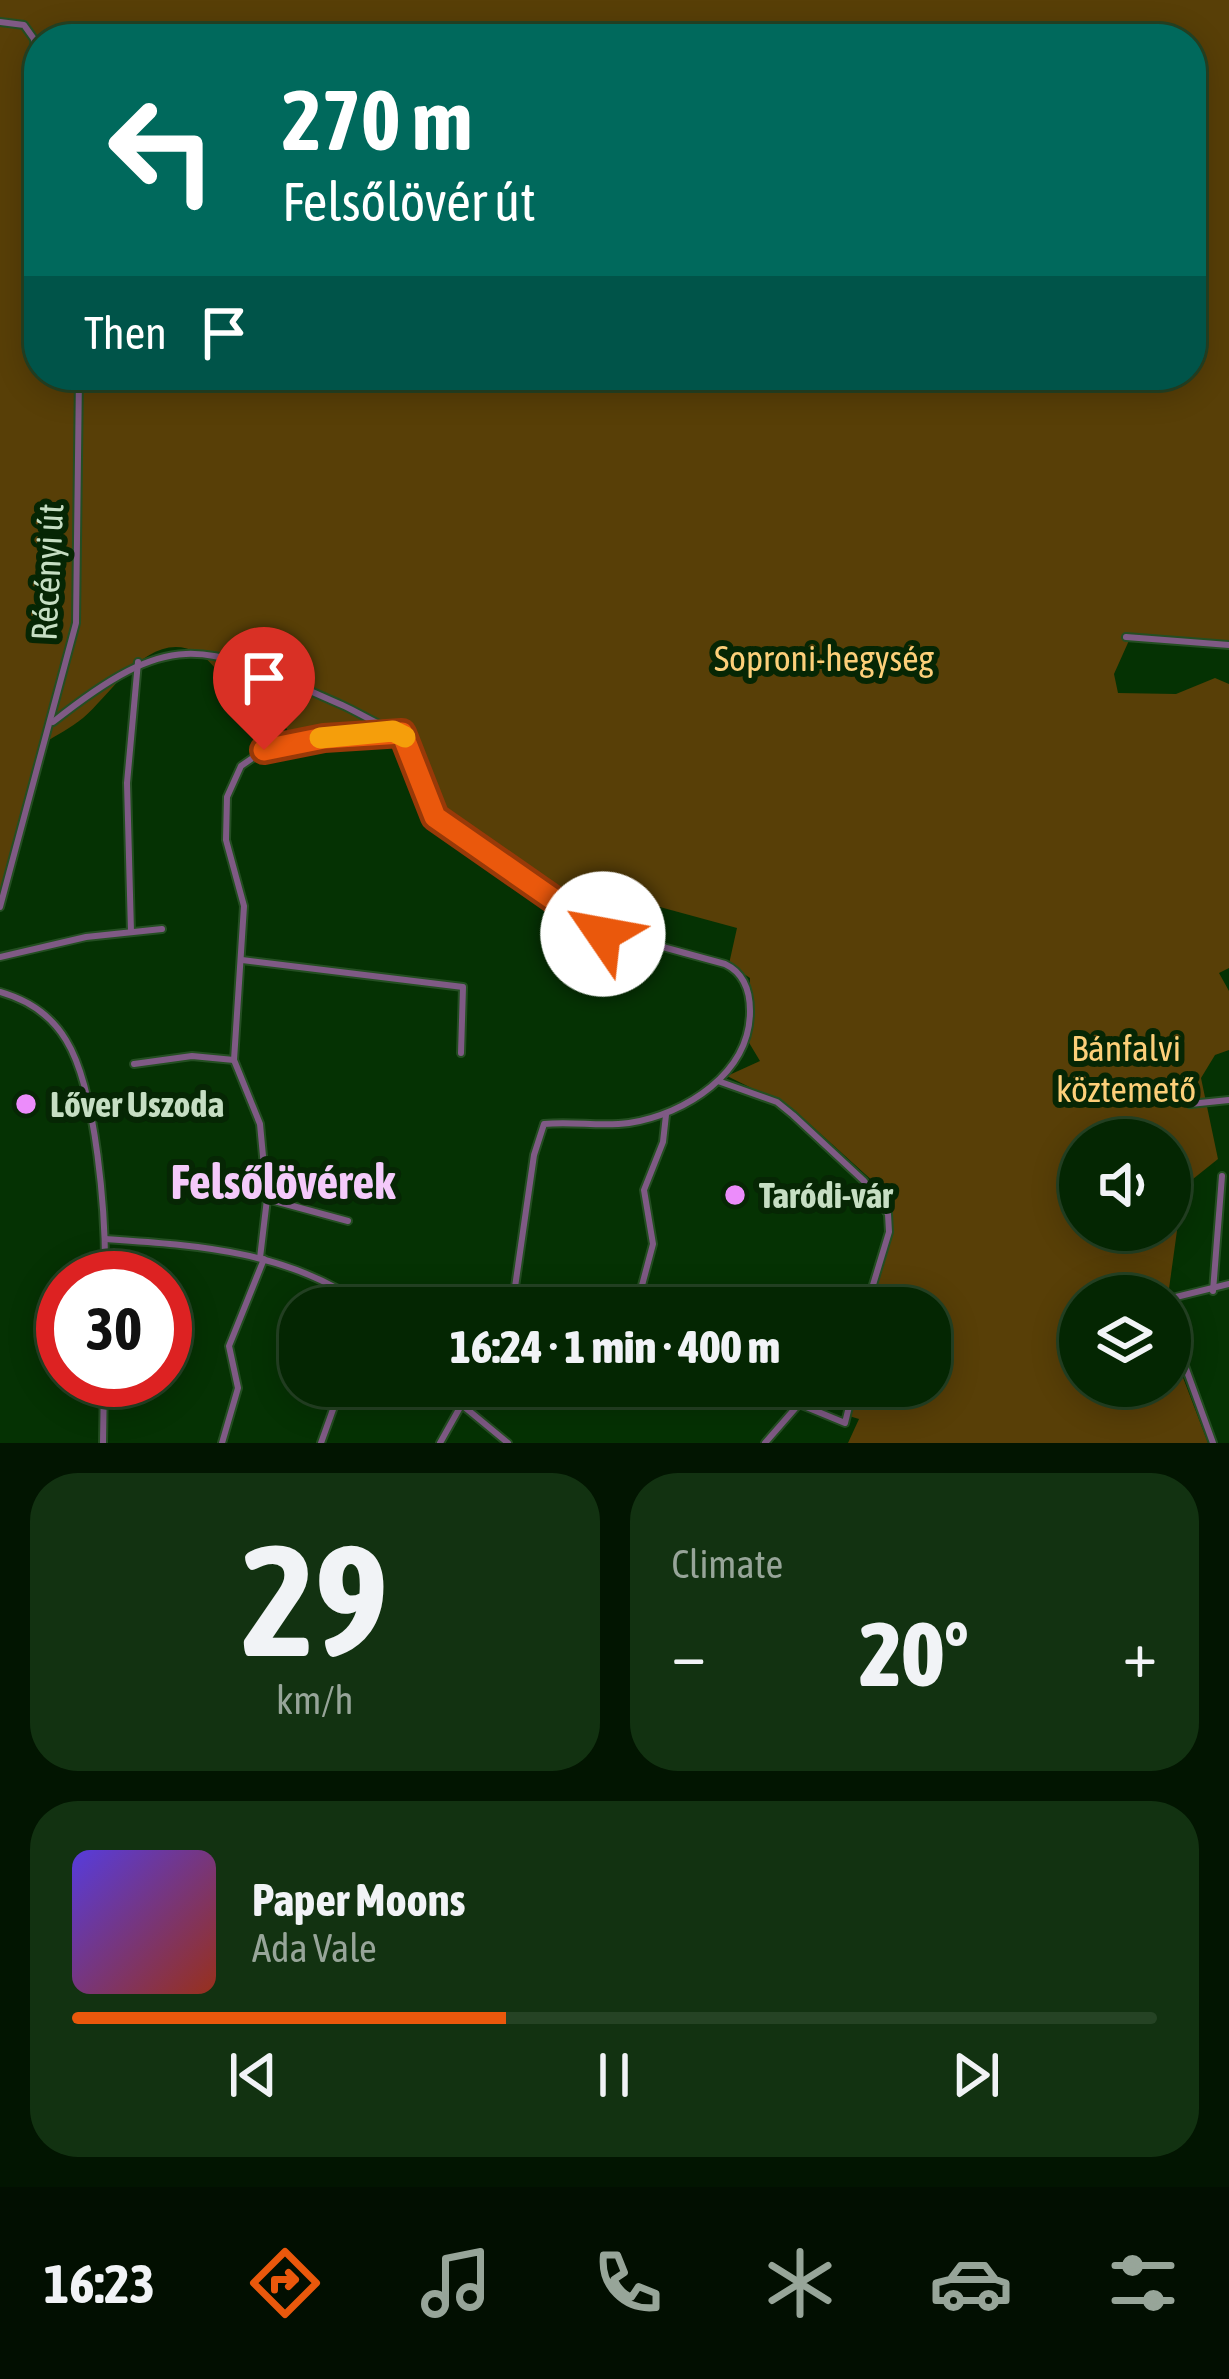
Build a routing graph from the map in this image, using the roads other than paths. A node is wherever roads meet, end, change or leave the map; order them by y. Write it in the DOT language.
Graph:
graph roads {
  1 [pos="79,390"];
  2 [pos="1126,637"];
  3 [pos="1229,646"];
  4 [pos="138,662"];
  5 [pos="52,722"];
  6 [pos="393,731"];
  7 [pos="0,907"];
  8 [pos="162,928"];
  9 [pos="131,932"];
  10 [pos="0,956"];
  11 [pos="242,960"];
  12 [pos="0,992"];
  13 [pos="461,1053"];
  14 [pos="234,1060"];
  15 [pos="134,1064"];
  16 [pos="718,1081"];
  17 [pos="1229,1100"];
  18 [pos="1190,1104"];
  19 [pos="666,1115"];
  20 [pos="1222,1176"];
  21 [pos="267,1199"];
  22 [pos="348,1221"];
  23 [pos="106,1240"];
  24 [pos="106,1251"];
  25 [pos="262,1259"];
  26 [pos="1229,1284"];
  27 [pos="330,1287"];
  28 [pos="515,1287"];
  29 [pos="642,1287"];
  30 [pos="873,1287"];
  31 [pos="1213,1292"];
  32 [pos="104,1407"];
  33 [pos="334,1407"];
  34 [pos="458,1407"];
  35 [pos="462,1407"];
  36 [pos="797,1407"];
  37 [pos="807,1407"];
  38 [pos="849,1407"];
  39 [pos="103,1443"];
  40 [pos="222,1443"];
  41 [pos="321,1443"];
  42 [pos="440,1443"];
  43 [pos="508,1443"];
  44 [pos="765,1443"];
  45 [pos="1213,1443"];
  1 -- 5 [label="street, Récényi út"];
  2 -- 3 [label="street"];
  4 -- 5 [label="street"];
  4 -- 6 [label="street"];
  4 -- 9 [label="street"];
  5 -- 7 [label="street, Récényi út"];
  6 -- 11 [label="street"];
  6 -- 16 [label="street"];
  8 -- 9 [label="street"];
  9 -- 10 [label="street"];
  11 -- 13 [label="street"];
  11 -- 14 [label="street"];
  12 -- 23 [label="street"];
  14 -- 15 [label="street"];
  14 -- 21 [label="street"];
  16 -- 19 [label="street"];
  16 -- 30 [label="street"];
  17 -- 18 [label="street"];
  19 -- 28 [label="street"];
  19 -- 29 [label="street"];
  20 -- 31 [label="street"];
  21 -- 22 [label="street"];
  21 -- 25 [label="street"];
  23 -- 24 [label="street"];
  23 -- 25 [label="street"];
  25 -- 27 [label="street"];
  25 -- 40 [label="street"];
  26 -- 31 [label="street"];
  31 -- 45 [label="street"];
  32 -- 39 [label="street"];
  33 -- 41 [label="street"];
  34 -- 42 [label="street"];
  35 -- 43 [label="street"];
  36 -- 44 [label="street"];
  37 -- 38 [label="street"];
}
